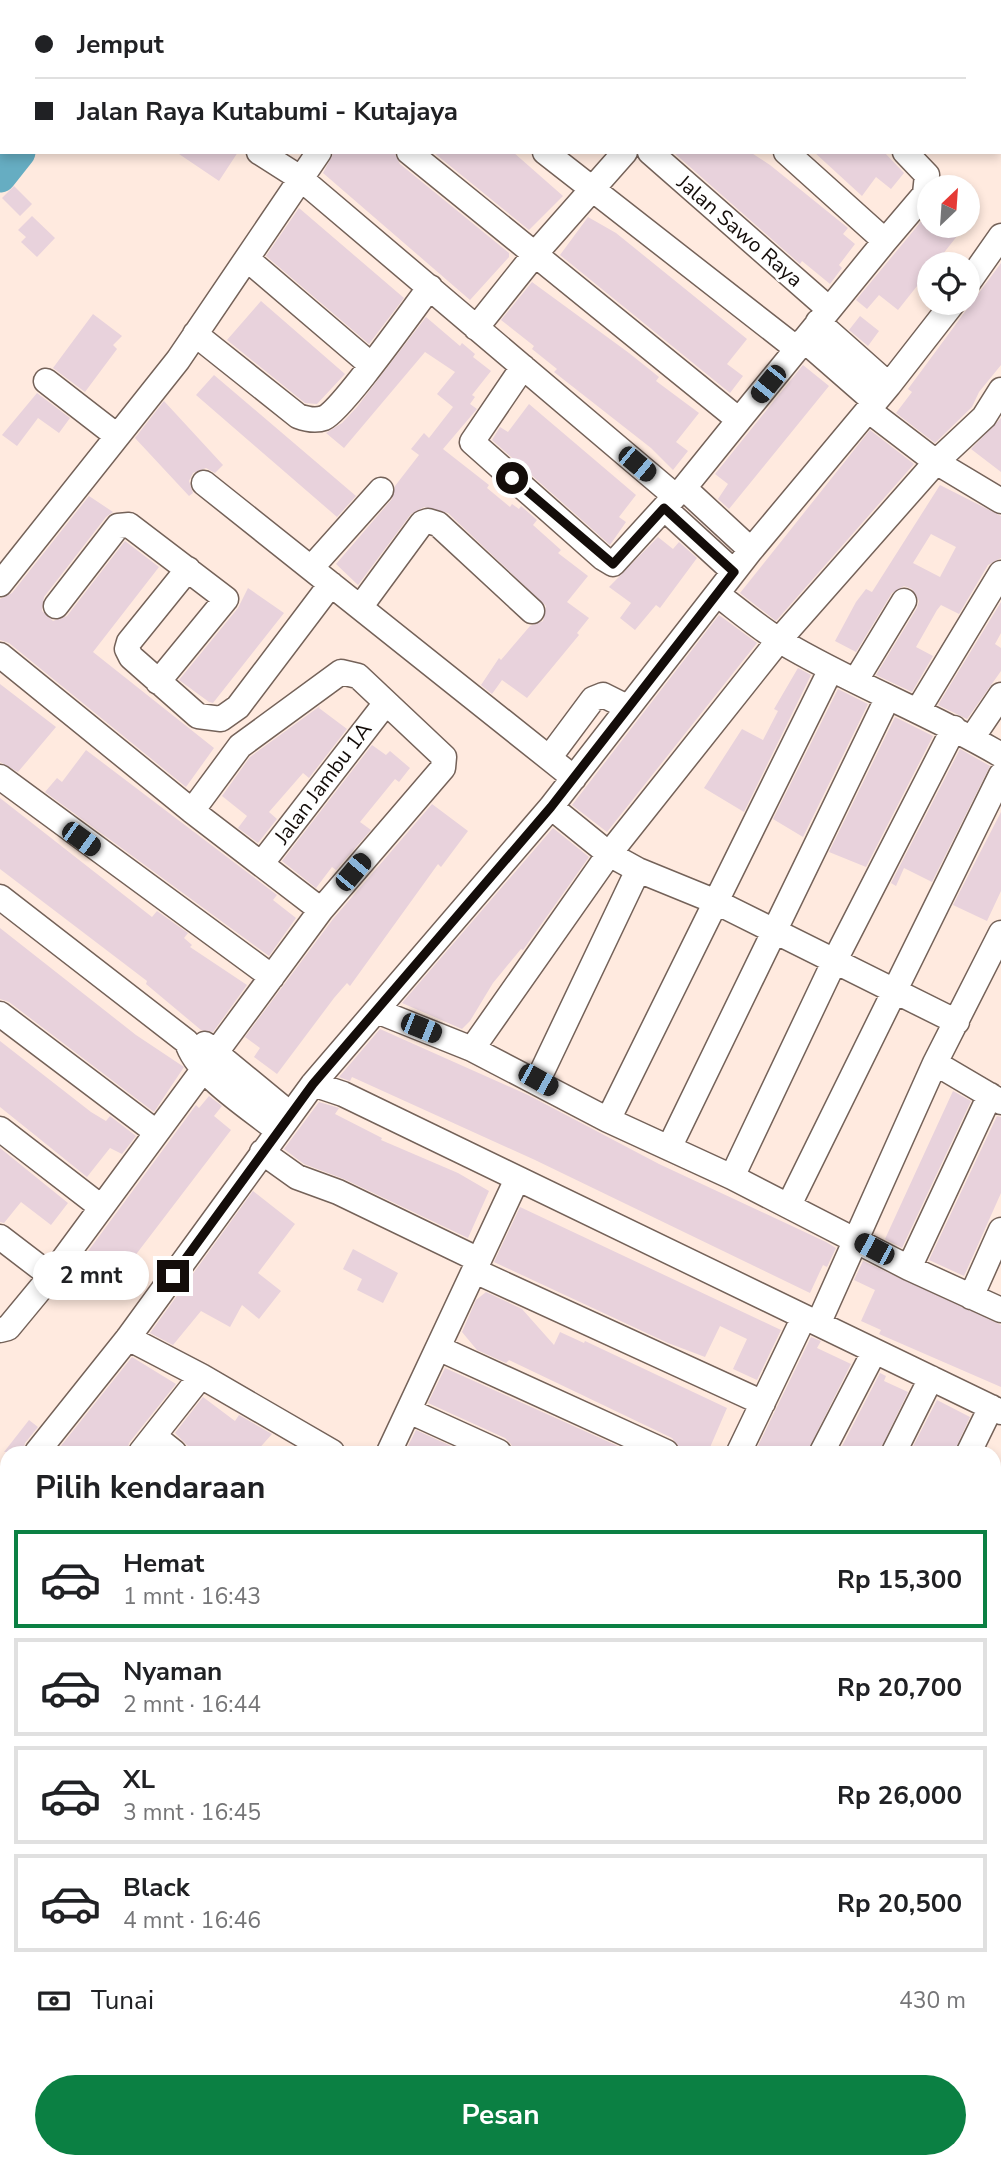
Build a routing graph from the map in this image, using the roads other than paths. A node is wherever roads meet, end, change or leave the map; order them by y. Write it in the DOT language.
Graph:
graph roads {
  1 [pos="262,154"];
  2 [pos="318,154"];
  3 [pos="411,154"];
  4 [pos="548,154"];
  5 [pos="623,154"];
  6 [pos="652,154"];
  7 [pos="788,154"];
  8 [pos="907,154"];
  9 [pos="300,178"];
  10 [pos="593,190"];
  11 [pos="885,241"];
  12 [pos="996,252"];
  13 [pos="534,254"];
  14 [pos="247,259"];
  15 [pos="980,270"];
  16 [pos="430,287"];
  17 [pos="944,315"];
  18 [pos="476,328"];
  19 [pos="812,330"];
  20 [pos="195,334"];
  21 [pos="370,364"];
  22 [pos="523,367"];
  23 [pos="46,381"];
  24 [pos="1001,390"];
  25 [pos="878,399"];
  26 [pos="739,420"];
  27 [pos="992,422"];
  28 [pos="117,436"];
  29 [pos="936,463"];
  30 [pos="204,483"];
  31 [pos="381,490"];
  32 [pos="674,497"];
  33 [pos="1001,501"];
  34 [pos="751,551"];
  35 [pos="312,567"];
  36 [pos="188,569"];
  37 [pos="734,572"];
  38 [pos="1001,573"];
  39 [pos="0,584"];
  40 [pos="331,584"];
  41 [pos="717,594"];
  42 [pos="904,601"];
  43 [pos="56,606"];
  44 [pos="361,606"];
  45 [pos="532,611"];
  46 [pos="779,640"];
  47 [pos="0,655"];
  48 [pos="831,669"];
  49 [pos="856,680"];
  50 [pos="158,682"];
  51 [pos="1001,695"];
  52 [pos="888,697"];
  53 [pos="385,704"];
  54 [pos="627,707"];
  55 [pos="918,710"];
  56 [pos="963,733"];
  57 [pos="1001,755"];
  58 [pos="549,758"];
  59 [pos="1001,775"];
  60 [pos="0,777"];
  61 [pos="574,778"];
  62 [pos="551,807"];
  63 [pos="192,811"];
  64 [pos="609,854"];
  65 [pos="262,863"];
  66 [pos="638,870"];
  67 [pos="0,897"];
  68 [pos="714,901"];
  69 [pos="321,910"];
  70 [pos="776,931"];
  71 [pos="1001,933"];
  72 [pos="835,960"];
  73 [pos="272,977"];
  74 [pos="895,990"];
  75 [pos="377,1011"];
  76 [pos="0,1014"];
  77 [pos="957,1022"];
  78 [pos="472,1049"];
  79 [pos="210,1060"];
  80 [pos="935,1063"];
  81 [pos="538,1080"];
  82 [pos="313,1084"];
  83 [pos="998,1099"];
  84 [pos="608,1120"];
  85 [pos="284,1122"];
  86 [pos="0,1129"];
  87 [pos="156,1132"];
  88 [pos="669,1148"];
  89 [pos="262,1153"];
  90 [pos="732,1177"];
  91 [pos="517,1179"];
  92 [pos="789,1205"];
  93 [pos="101,1207"];
  94 [pos="1001,1230"];
  95 [pos="0,1237"];
  96 [pos="857,1240"];
  97 [pos="477,1266"];
  98 [pos="909,1268"];
  99 [pos="51,1276"];
  100 [pos="971,1297"];
  101 [pos="1001,1310"];
  102 [pos="811,1320"];
  103 [pos="0,1330"];
  104 [pos="128,1338"];
  105 [pos="438,1348"];
  106 [pos="874,1352"];
  107 [pos="201,1376"];
  108 [pos="931,1378"];
  109 [pos="763,1403"];
  110 [pos="996,1409"];
  111 [pos="409,1411"];
  112 [pos="147,1444"];
  113 [pos="42,1446"];
  114 [pos="322,1446"];
  115 [pos="392,1446"];
  116 [pos="486,1446"];
  117 [pos="653,1446"];
  118 [pos="743,1446"];
  119 [pos="825,1446"];
  120 [pos="897,1446"];
  121 [pos="973,1446"];
  1 -- 9 [label="street"];
  2 -- 9 [label="street"];
  3 -- 13 [label="street"];
  4 -- 10 [label="street"];
  5 -- 10 [label="street"];
  6 -- 19 [label="street, Jalan Sawo Raya"];
  7 -- 11 [label="street"];
  8 -- 11 [label="street"];
  9 -- 14 [label="street"];
  9 -- 16 [label="street"];
  10 -- 13 [label="street"];
  10 -- 19 [label="street"];
  11 -- 19 [label="street"];
  12 -- 15 [label="street"];
  13 -- 18 [label="street"];
  13 -- 26 [label="street"];
  14 -- 20 [label="street"];
  14 -- 21 [label="street"];
  16 -- 18 [label="street"];
  16 -- 21 [label="street"];
  17 -- 25 [label="street"];
  18 -- 22 [label="street"];
  19 -- 25 [label="street"];
  19 -- 26 [label="street"];
  20 -- 21 [label="street"];
  20 -- 28 [label="street"];
  22 -- 32 [label="street"];
  22 -- 32 [label="street"];
  23 -- 28 [label="street"];
  24 -- 27 [label="street"];
  25 -- 29 [label="street"];
  25 -- 34 [label="street"];
  26 -- 32 [label="street"];
  27 -- 29 [label="street"];
  28 -- 39 [label="street"];
  29 -- 33 [label="street"];
  29 -- 46 [label="street"];
  30 -- 35 [label="street"];
  31 -- 35 [label="street"];
  32 -- 34 [label="street"];
  32 -- 37 [label="street"];
  34 -- 37 [label="street"];
  35 -- 40 [label="street"];
  36 -- 43 [label="street"];
  36 -- 50 [label="street"];
  36 -- 50 [label="street"];
  37 -- 41 [label="street"];
  38 -- 55 [label="street"];
  40 -- 44 [label="street"];
  40 -- 50 [label="street"];
  41 -- 46 [label="street"];
  41 -- 54 [label="street"];
  42 -- 49 [label="street"];
  44 -- 45 [label="street"];
  44 -- 58 [label="street"];
  46 -- 48 [label="street"];
  46 -- 64 [label="street"];
  47 -- 63 [label="street"];
  48 -- 49 [label="street"];
  48 -- 68 [label="street"];
  49 -- 52 [label="street"];
  51 -- 56 [label="street"];
  52 -- 55 [label="street"];
  52 -- 70 [label="street"];
  53 -- 63 [label="street"];
  53 -- 65 [label="street, Jalan Jambu 1A"];
  53 -- 69 [label="street"];
  54 -- 58 [label="street"];
  54 -- 61 [label="street"];
  55 -- 56 [label="street"];
  56 -- 57 [label="street"];
  56 -- 72 [label="street"];
  58 -- 61 [label="street"];
  59 -- 74 [label="street"];
  60 -- 73 [label="street"];
  61 -- 62 [label="street"];
  62 -- 64 [label="street"];
  62 -- 75 [label="street"];
  63 -- 65 [label="street"];
  64 -- 66 [label="street"];
  64 -- 78 [label="street"];
  65 -- 69 [label="street"];
  66 -- 68 [label="street"];
  66 -- 81 [label="street"];
  67 -- 79 [label="street"];
  68 -- 70 [label="street"];
  68 -- 84 [label="street"];
  69 -- 73 [label="street"];
  70 -- 72 [label="street"];
  70 -- 88 [label="street"];
  71 -- 77 [label="street"];
  72 -- 74 [label="street"];
  72 -- 90 [label="street"];
  73 -- 79 [label="street"];
  74 -- 77 [label="street"];
  74 -- 92 [label="street"];
  75 -- 78 [label="street"];
  75 -- 82 [label="street"];
  76 -- 87 [label="street"];
  77 -- 80 [label="street"];
  78 -- 81 [label="street"];
  79 -- 85 [label="street"];
  79 -- 87 [label="street"];
  80 -- 83 [label="street"];
  80 -- 96 [label="street"];
  81 -- 84 [label="street"];
  82 -- 85 [label="street"];
  82 -- 91 [label="street"];
  83 -- 98 [label="street"];
  84 -- 88 [label="street"];
  85 -- 89 [label="street"];
  86 -- 93 [label="street"];
  87 -- 93 [label="street"];
  88 -- 90 [label="street"];
  89 -- 97 [label="street"];
  89 -- 104 [label="street"];
  90 -- 92 [label="street"];
  91 -- 97 [label="street"];
  91 -- 102 [label="street"];
  92 -- 96 [label="street"];
  93 -- 99 [label="street"];
  94 -- 100 [label="street"];
  95 -- 99 [label="street"];
  96 -- 98 [label="street"];
  96 -- 102 [label="street"];
  97 -- 105 [label="street"];
  97 -- 109 [label="street"];
  98 -- 100 [label="street"];
  99 -- 103 [label="street"];
  100 -- 101 [label="street"];
  102 -- 106 [label="street"];
  102 -- 109 [label="street"];
  104 -- 107 [label="street"];
  104 -- 113 [label="street"];
  105 -- 111 [label="street"];
  105 -- 117 [label="street"];
  106 -- 108 [label="street"];
  106 -- 119 [label="street"];
  107 -- 112 [label="street"];
  107 -- 114 [label="street"];
  108 -- 110 [label="street"];
  108 -- 120 [label="street"];
  109 -- 118 [label="street"];
  110 -- 121 [label="street"];
  111 -- 115 [label="street"];
  111 -- 116 [label="street"];
}
